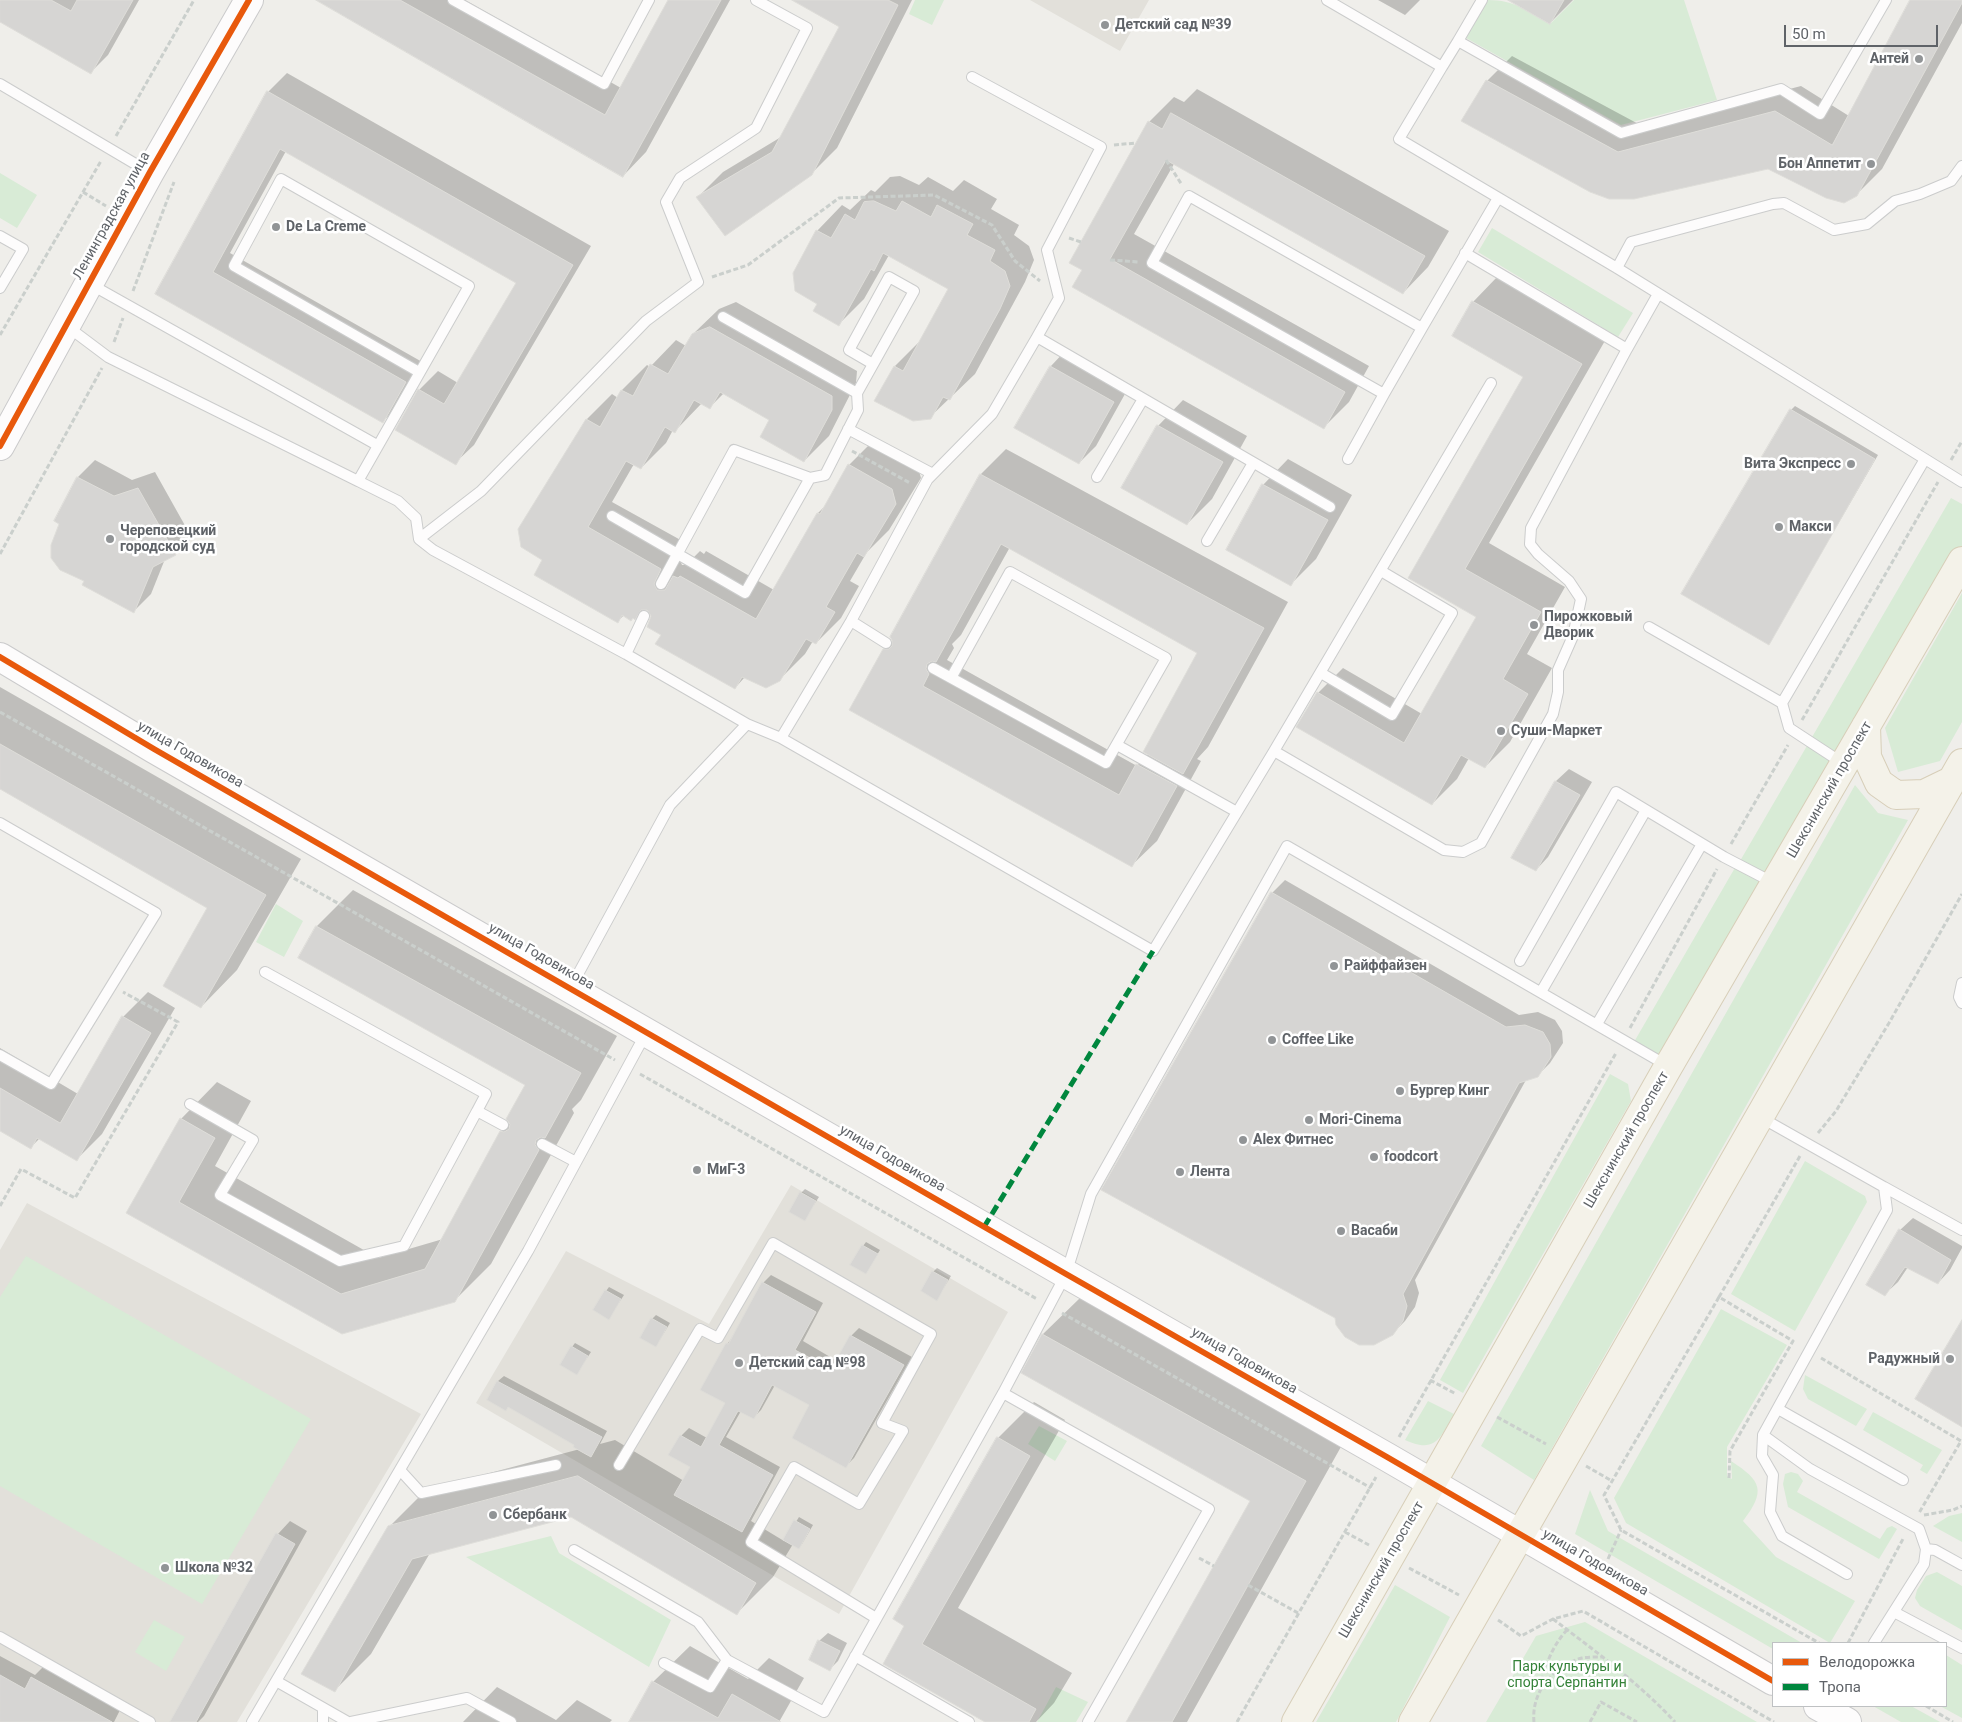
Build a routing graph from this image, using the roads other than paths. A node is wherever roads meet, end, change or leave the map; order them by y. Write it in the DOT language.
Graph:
graph roads {
  1 [pos="249,0"];
  2 [pos="453,0"];
  3 [pos="649,0"];
  4 [pos="756,0"];
  5 [pos="1327,0"];
  6 [pos="1482,0"];
  7 [pos="1886,0"];
  8 [pos="1458,41"];
  9 [pos="1442,67"];
  10 [pos="972,77"];
  11 [pos="0,84"];
  12 [pos="1962,166"];
  13 [pos="150,172"];
  14 [pos="1498,198"];
  15 [pos="0,236"];
  16 [pos="1465,253"];
  17 [pos="1617,268"];
  18 [pos="89,283"];
  19 [pos="0,288"];
  20 [pos="1658,294"];
  21 [pos="723,317"];
  22 [pos="66,326"];
  23 [pos="1422,328"];
  24 [pos="1037,337"];
  25 [pos="1627,349"];
  26 [pos="873,364"];
  27 [pos="419,372"];
  28 [pos="1491,384"];
  29 [pos="857,393"];
  30 [pos="1384,394"];
  31 [pos="1143,399"];
  32 [pos="848,429"];
  33 [pos="376,445"];
  34 [pos="0,446"];
  35 [pos="1348,459"];
  36 [pos="1925,459"];
  37 [pos="1253,463"];
  38 [pos="1098,477"];
  39 [pos="810,478"];
  40 [pos="927,480"];
  41 [pos="358,481"];
  42 [pos="1962,482"];
  43 [pos="1330,507"];
  44 [pos="612,516"];
  45 [pos="418,539"];
  46 [pos="1208,541"];
  47 [pos="677,554"];
  48 [pos="1962,561"];
  49 [pos="1381,571"];
  50 [pos="661,584"];
  51 [pos="644,616"];
  52 [pos="851,621"];
  53 [pos="1649,627"];
  54 [pos="886,643"];
  55 [pos="626,654"];
  56 [pos="0,657"];
  57 [pos="932,668"];
  58 [pos="1321,674"];
  59 [pos="951,678"];
  60 [pos="1782,702"];
  61 [pos="747,724"];
  62 [pos="1866,726"];
  63 [pos="781,738"];
  64 [pos="1116,745"];
  65 [pos="1274,751"];
  66 [pos="1844,764"];
  67 [pos="1957,771"];
  68 [pos="1646,810"];
  69 [pos="1237,812"];
  70 [pos="0,823"];
  71 [pos="1702,844"];
  72 [pos="1775,884"];
  73 [pos="1520,962"];
  74 [pos="265,972"];
  75 [pos="1962,983"];
  76 [pos="570,988"];
  77 [pos="1541,992"];
  78 [pos="1962,1003"];
  79 [pos="1597,1024"];
  80 [pos="646,1032"];
  81 [pos="0,1055"];
  82 [pos="1668,1066"];
  83 [pos="190,1104"];
  84 [pos="477,1111"];
  85 [pos="1760,1117"];
  86 [pos="504,1124"];
  87 [pos="542,1144"];
  88 [pos="576,1162"];
  89 [pos="1884,1187"];
  90 [pos="1962,1230"];
  91 [pos="1066,1274"];
  92 [pos="1003,1393"];
  93 [pos="1778,1409"];
  94 [pos="1764,1435"];
  95 [pos="556,1465"];
  96 [pos="619,1465"];
  97 [pos="400,1470"];
  98 [pos="1903,1480"];
  99 [pos="1432,1483"];
  100 [pos="1521,1535"];
  101 [pos="1926,1549"];
  102 [pos="574,1550"];
  103 [pos="1962,1565"];
  104 [pos="1847,1574"];
  105 [pos="1894,1612"];
  106 [pos="876,1618"];
  107 [pos="0,1637"];
  108 [pos="1875,1642"];
  109 [pos="1962,1648"];
  110 [pos="855,1656"];
  111 [pos="727,1660"];
  112 [pos="664,1663"];
  113 [pos="1772,1680"];
  114 [pos="276,1681"];
  115 [pos="322,1708"];
  116 [pos="147,1721"];
  117 [pos="252,1722"];
  118 [pos="324,1722"];
  119 [pos="349,1722"];
  120 [pos="511,1722"];
  121 [pos="970,1722"];
  122 [pos="1088,1722"];
  123 [pos="1296,1722"];
  124 [pos="1413,1722"];
  1 -- 13 [label="street, Ленинградская улица"];
  2 -- 3 [label="lane"];
  4 -- 45 [label="lane"];
  5 -- 9 [label="lane"];
  6 -- 8 [label="lane"];
  7 -- 8 [label="lane"];
  8 -- 9 [label="lane"];
  9 -- 14 [label="lane"];
  10 -- 24 [label="lane"];
  11 -- 13 [label="lane"];
  12 -- 17 [label="lane"];
  13 -- 18 [label="street, Ленинградская улица"];
  14 -- 16 [label="lane"];
  14 -- 17 [label="lane"];
  15 -- 19 [label="lane"];
  16 -- 23 [label="lane"];
  16 -- 25 [label="lane"];
  17 -- 20 [label="lane"];
  18 -- 22 [label="street, Ленинградская улица"];
  18 -- 33 [label="lane"];
  20 -- 25 [label="lane"];
  20 -- 36 [label="lane"];
  21 -- 29 [label="lane"];
  22 -- 34 [label="street, Ленинградская улица"];
  22 -- 41 [label="lane"];
  23 -- 30 [label="lane"];
  23 -- 30 [label="lane"];
  24 -- 31 [label="lane"];
  24 -- 40 [label="lane"];
  25 -- 65 [label="lane"];
  26 -- 26 [label="lane"];
  26 -- 29 [label="lane"];
  27 -- 27 [label="lane"];
  27 -- 33 [label="lane"];
  28 -- 49 [label="lane"];
  29 -- 32 [label="lane"];
  30 -- 35 [label="lane"];
  31 -- 37 [label="lane"];
  31 -- 38 [label="lane"];
  32 -- 39 [label="lane"];
  32 -- 40 [label="lane"];
  33 -- 41 [label="lane"];
  36 -- 42 [label="lane"];
  36 -- 60 [label="lane"];
  37 -- 43 [label="lane"];
  37 -- 46 [label="lane"];
  39 -- 47 [label="lane"];
  39 -- 47 [label="lane"];
  40 -- 52 [label="lane"];
  41 -- 45 [label="lane"];
  44 -- 47 [label="lane"];
  45 -- 55 [label="lane"];
  47 -- 50 [label="lane"];
  48 -- 62 [label="main road, Шекснинский проспект"];
  49 -- 58 [label="lane"];
  49 -- 58 [label="lane"];
  51 -- 55 [label="lane"];
  52 -- 54 [label="lane"];
  52 -- 63 [label="lane"];
  53 -- 60 [label="lane"];
  55 -- 61 [label="lane"];
  56 -- 76 [label="street, улица Годовикова"];
  57 -- 59 [label="lane"];
  58 -- 65 [label="lane"];
  59 -- 64 [label="lane"];
  59 -- 64 [label="lane"];
  60 -- 66 [label="lane"];
  61 -- 63 [label="lane"];
  61 -- 76 [label="lane"];
  62 -- 66 [label="main road, Шекснинский проспект"];
  62 -- 67 [label="main road"];
  63 -- 69 [label="lane"];
  64 -- 69 [label="lane"];
  65 -- 69 [label="lane"];
  66 -- 72 [label="main road, Шекснинский проспект"];
  67 -- 85 [label="main road"];
  68 -- 71 [label="lane"];
  68 -- 73 [label="lane"];
  68 -- 77 [label="lane"];
  70 -- 81 [label="lane"];
  71 -- 72 [label="lane"];
  71 -- 79 [label="lane"];
  72 -- 82 [label="main road, Шекснинский проспект"];
  74 -- 84 [label="lane"];
  75 -- 78 [label="lane"];
  76 -- 80 [label="street, улица Годовикова"];
  77 -- 79 [label="lane"];
  77 -- 91 [label="lane"];
  79 -- 82 [label="lane"];
  80 -- 88 [label="lane"];
  80 -- 91 [label="street, улица Годовикова"];
  82 -- 99 [label="main road, Шекснинский проспект"];
  83 -- 84 [label="lane"];
  84 -- 86 [label="lane"];
  85 -- 89 [label="lane"];
  85 -- 100 [label="main road"];
  87 -- 88 [label="lane"];
  88 -- 97 [label="lane"];
  89 -- 90 [label="lane"];
  89 -- 93 [label="lane"];
  91 -- 92 [label="lane"];
  91 -- 99 [label="street, улица Годовикова"];
  92 -- 106 [label="lane"];
  92 -- 122 [label="lane"];
  93 -- 94 [label="lane"];
  93 -- 98 [label="lane"];
  94 -- 101 [label="lane"];
  94 -- 104 [label="lane"];
  95 -- 97 [label="lane"];
  96 -- 106 [label="lane"];
  97 -- 114 [label="lane"];
  99 -- 100 [label="street, улица Годовикова"];
  99 -- 123 [label="main road, Шекснинский проспект"];
  100 -- 113 [label="street, улица Годовикова"];
  100 -- 124 [label="main road"];
  101 -- 103 [label="lane"];
  101 -- 105 [label="lane"];
  102 -- 111 [label="lane"];
  105 -- 108 [label="lane"];
  105 -- 109 [label="lane"];
  106 -- 110 [label="lane"];
  107 -- 116 [label="lane"];
  110 -- 111 [label="lane"];
  110 -- 121 [label="lane"];
  111 -- 112 [label="lane"];
  114 -- 115 [label="lane"];
  114 -- 117 [label="lane"];
  115 -- 118 [label="lane"];
  115 -- 119 [label="lane"];
  119 -- 120 [label="lane"];
}
